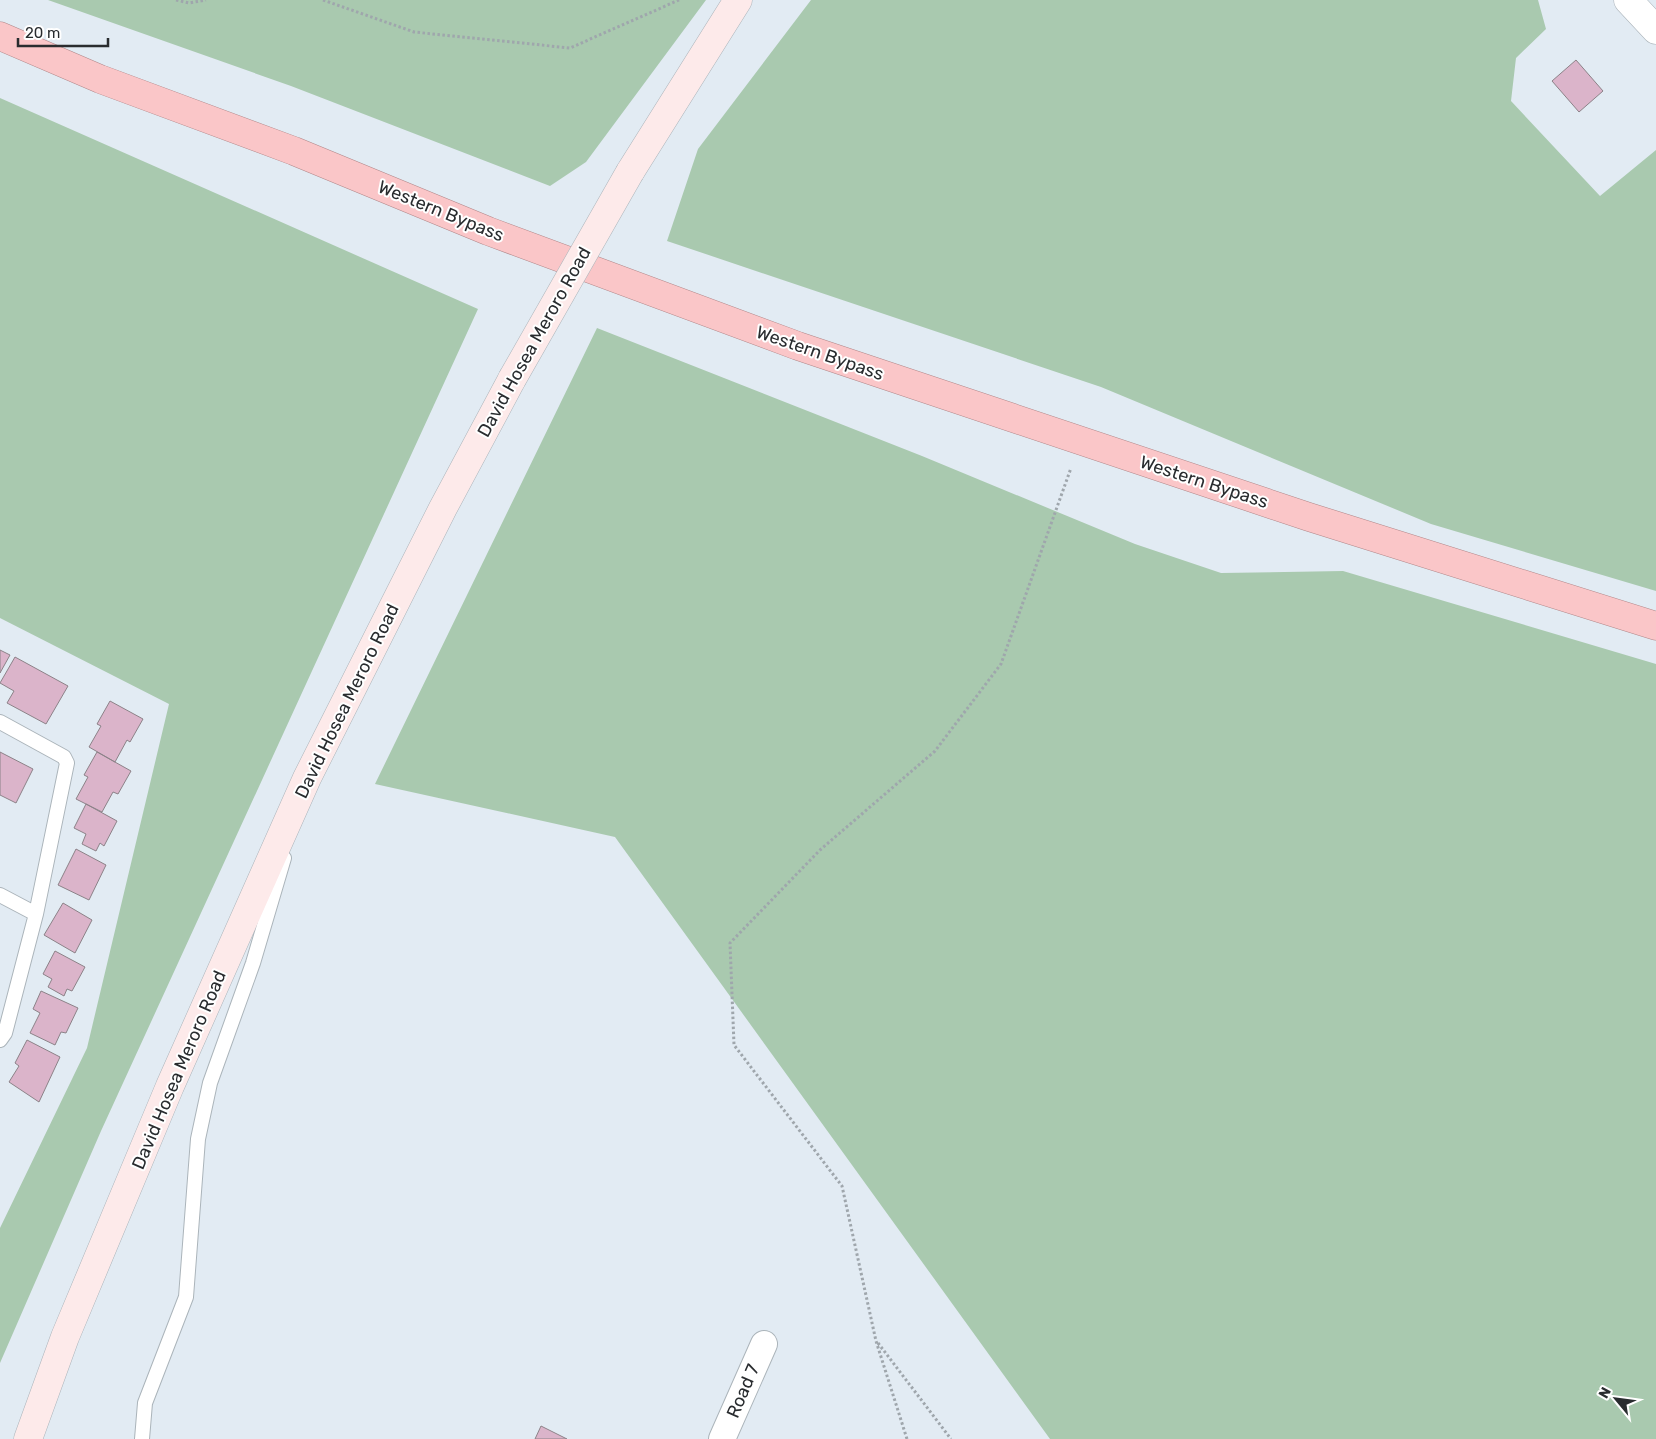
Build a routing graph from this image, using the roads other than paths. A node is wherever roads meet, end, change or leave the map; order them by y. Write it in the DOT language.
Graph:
graph roads {
  1 [pos="738,0"];
  2 [pos="1628,0"];
  3 [pos="1656,30"];
  4 [pos="0,36"];
  5 [pos="1656,626"];
  6 [pos="0,722"];
  7 [pos="307,778"];
  8 [pos="0,895"];
  9 [pos="36,914"];
  10 [pos="0,1040"];
  11 [pos="764,1344"];
  12 [pos="28,1439"];
  13 [pos="142,1439"];
  14 [pos="722,1439"];
  1 -- 7 [label="main road, David Hosea Meroro Road, bridge"];
  2 -- 3 [label="street"];
  4 -- 5 [label="highway, Western Bypass"];
  6 -- 9 [label="lane"];
  7 -- 12 [label="main road, David Hosea Meroro Road"];
  7 -- 13 [label="lane"];
  8 -- 9 [label="lane"];
  9 -- 10 [label="lane"];
  11 -- 14 [label="street, Road 7"];
}
